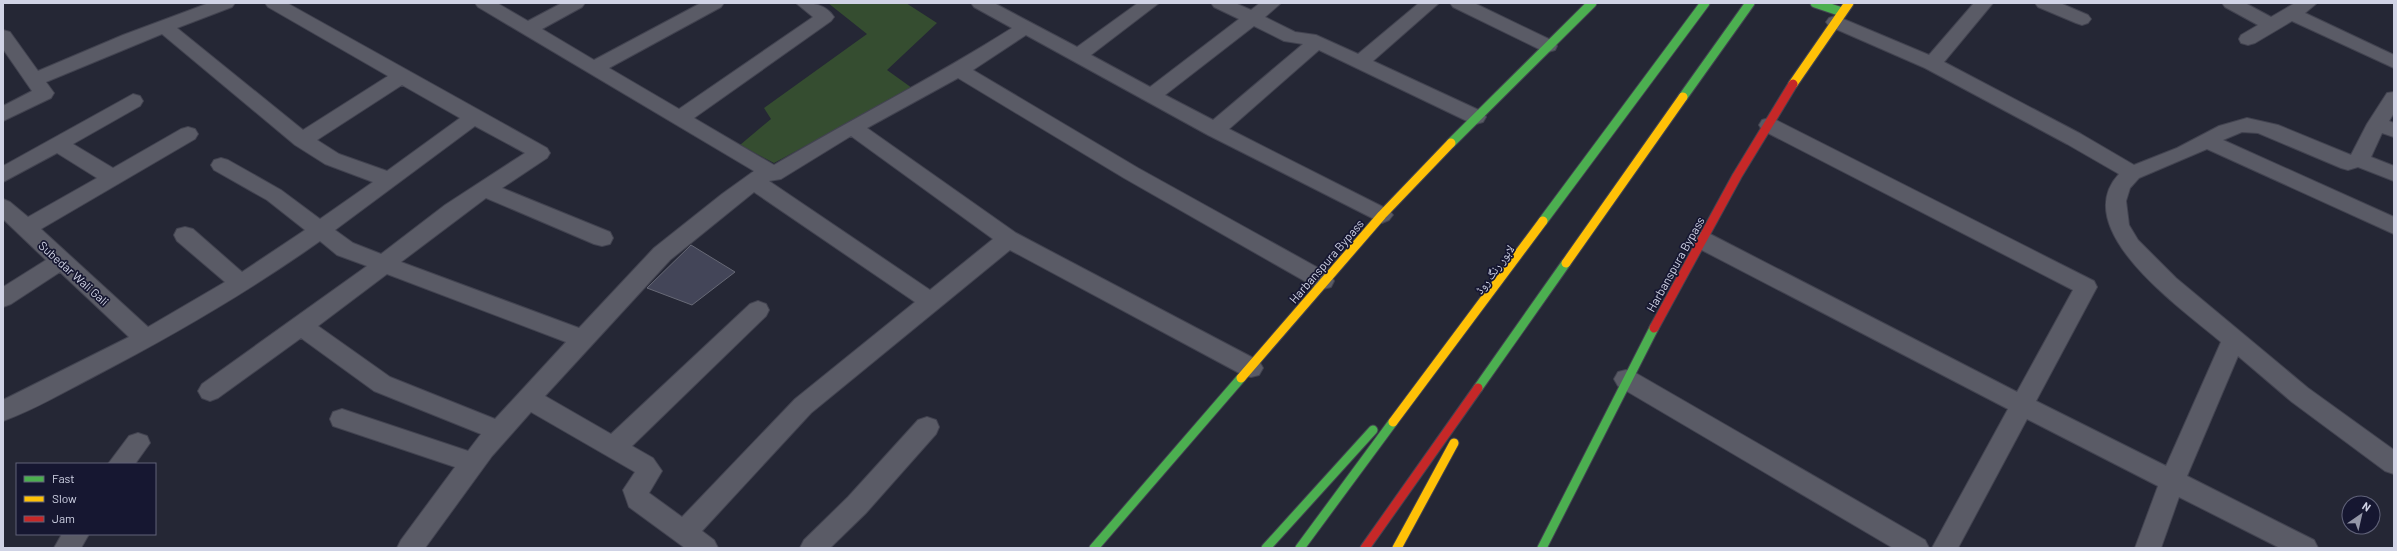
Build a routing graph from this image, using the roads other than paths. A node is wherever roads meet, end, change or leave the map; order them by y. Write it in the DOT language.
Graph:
graph roads {
  1 [pos="226,3"];
  2 [pos="274,3"];
  3 [pos="484,3"];
  4 [pos="576,3"];
  5 [pos="715,3"];
  6 [pos="805,3"];
  7 [pos="980,3"];
  8 [pos="1150,3"];
  9 [pos="1220,3"];
  10 [pos="1272,3"];
  11 [pos="1430,3"];
  12 [pos="1459,3"];
  13 [pos="1592,3"];
  14 [pos="1705,3"];
  15 [pos="1750,3"];
  16 [pos="1815,3"];
  17 [pos="1849,3"];
  18 [pos="1984,3"];
  19 [pos="2044,3"];
  20 [pos="2231,3"];
  21 [pos="2308,3"];
  22 [pos="2290,13"];
  23 [pos="1839,17"];
  24 [pos="1250,19"];
  25 [pos="2082,19"];
  26 [pos="2271,25"];
  27 [pos="164,26"];
  28 [pos="1024,28"];
  29 [pos="528,29"];
  30 [pos="3,36"];
  31 [pos="2248,39"];
  32 [pos="1316,42"];
  33 [pos="1548,46"];
  34 [pos="9,56"];
  35 [pos="1077,56"];
  36 [pos="1360,62"];
  37 [pos="2394,62"];
  38 [pos="1932,64"];
  39 [pos="594,68"];
  40 [pos="959,70"];
  41 [pos="402,76"];
  42 [pos="35,80"];
  43 [pos="1151,96"];
  44 [pos="2394,98"];
  45 [pos="133,101"];
  46 [pos="3,114"];
  47 [pos="1476,117"];
  48 [pos="474,118"];
  49 [pos="680,118"];
  50 [pos="1769,125"];
  51 [pos="2386,127"];
  52 [pos="852,128"];
  53 [pos="1215,130"];
  54 [pos="188,134"];
  55 [pos="302,140"];
  56 [pos="2207,140"];
  57 [pos="58,144"];
  58 [pos="2359,160"];
  59 [pos="221,165"];
  60 [pos="2132,173"];
  61 [pos="2394,174"];
  62 [pos="3,175"];
  63 [pos="762,176"];
  64 [pos="113,178"];
  65 [pos="390,180"];
  66 [pos="484,189"];
  67 [pos="4,209"];
  68 [pos="1382,215"];
  69 [pos="2394,226"];
  70 [pos="26,228"];
  71 [pos="320,230"];
  72 [pos="185,235"];
  73 [pos="602,238"];
  74 [pos="1008,239"];
  75 [pos="1702,240"];
  76 [pos="61,261"];
  77 [pos="384,264"];
  78 [pos="1323,281"];
  79 [pos="239,282"];
  80 [pos="3,298"];
  81 [pos="930,301"];
  82 [pos="758,310"];
  83 [pos="301,326"];
  84 [pos="1465,328"];
  85 [pos="145,338"];
  86 [pos="582,338"];
  87 [pos="2234,338"];
  88 [pos="1505,351"];
  89 [pos="1251,368"];
  90 [pos="1626,379"];
  91 [pos="210,391"];
  92 [pos="528,398"];
  93 [pos="2024,406"];
  94 [pos="3,411"];
  95 [pos="342,419"];
  96 [pos="1468,419"];
  97 [pos="927,427"];
  98 [pos="499,431"];
  99 [pos="1460,432"];
  100 [pos="138,443"];
  101 [pos="614,447"];
  102 [pos="121,463"];
  103 [pos="473,463"];
  104 [pos="2394,464"];
  105 [pos="2172,481"];
  106 [pos="684,532"];
  107 [pos="75,535"];
  108 [pos="67,548"];
  109 [pos="410,548"];
  110 [pos="705,548"];
  111 [pos="812,548"];
  112 [pos="1094,548"];
  113 [pos="1266,548"];
  114 [pos="1300,548"];
  115 [pos="1365,548"];
  116 [pos="1397,548"];
  117 [pos="1542,548"];
  118 [pos="1916,548"];
  119 [pos="1945,548"];
  120 [pos="2148,548"];
  121 [pos="2305,548"];
  1 -- 27 [label="street"];
  2 -- 41 [label="street"];
  3 -- 29 [label="street"];
  4 -- 29 [label="street"];
  5 -- 39 [label="street"];
  6 -- 49 [label="street"];
  7 -- 28 [label="street"];
  8 -- 35 [label="street"];
  9 -- 24 [label="street"];
  10 -- 24 [label="street"];
  11 -- 36 [label="street"];
  12 -- 33 [label="street"];
  13 -- 33 [label="main road, Harbanspura Bypass"];
  14 -- 84 [label="main road, لاہور رنگ روڈ"];
  15 -- 88 [label="main road"];
  16 -- 23 [label="main road"];
  17 -- 23 [label="main road, Harbanspura Bypass"];
  18 -- 38 [label="street"];
  19 -- 25 [label="street"];
  20 -- 26 [label="street"];
  21 -- 22 [label="street"];
  22 -- 26 [label="street"];
  22 -- 37 [label="street"];
  23 -- 38 [label="street"];
  23 -- 50 [label="main road, Harbanspura Bypass"];
  24 -- 32 [label="street"];
  24 -- 43 [label="street"];
  26 -- 31 [label="street"];
  27 -- 42 [label="street"];
  27 -- 55 [label="street"];
  28 -- 35 [label="street"];
  28 -- 40 [label="street"];
  29 -- 39 [label="street"];
  30 -- 34 [label="street"];
  32 -- 36 [label="street"];
  32 -- 53 [label="street"];
  33 -- 47 [label="main road, Harbanspura Bypass"];
  34 -- 42 [label="street"];
  35 -- 43 [label="street"];
  36 -- 47 [label="street"];
  38 -- 60 [label="street"];
  39 -- 49 [label="street"];
  40 -- 52 [label="street"];
  40 -- 78 [label="street"];
  41 -- 48 [label="street"];
  41 -- 55 [label="street"];
  42 -- 46 [label="street"];
  43 -- 53 [label="street"];
  44 -- 51 [label="street"];
  45 -- 57 [label="street"];
  47 -- 68 [label="main road, Harbanspura Bypass"];
  48 -- 65 [label="street"];
  48 -- 66 [label="street"];
  49 -- 63 [label="street"];
  50 -- 75 [label="main road, Harbanspura Bypass"];
  50 -- 93 [label="street"];
  51 -- 58 [label="street"];
  52 -- 63 [label="street"];
  52 -- 74 [label="street"];
  53 -- 68 [label="street"];
  54 -- 64 [label="street"];
  55 -- 65 [label="street"];
  56 -- 58 [label="street"];
  56 -- 60 [label="street"];
  56 -- 69 [label="street"];
  57 -- 62 [label="street"];
  57 -- 64 [label="street"];
  58 -- 61 [label="street"];
  59 -- 71 [label="street"];
  60 -- 87 [label="street"];
  63 -- 81 [label="street"];
  63 -- 86 [label="street"];
  64 -- 70 [label="street"];
  65 -- 71 [label="street"];
  66 -- 73 [label="street"];
  66 -- 77 [label="street"];
  67 -- 70 [label="street, Subedar Wali Gali"];
  68 -- 78 [label="main road, Harbanspura Bypass"];
  70 -- 76 [label="street, Subedar Wali Gali"];
  71 -- 77 [label="street"];
  71 -- 79 [label="street"];
  72 -- 79 [label="street"];
  74 -- 81 [label="street"];
  74 -- 89 [label="street"];
  75 -- 90 [label="main road, Harbanspura Bypass"];
  75 -- 93 [label="street"];
  76 -- 80 [label="street"];
  76 -- 85 [label="street, Subedar Wali Gali"];
  77 -- 83 [label="street"];
  77 -- 86 [label="street"];
  78 -- 89 [label="main road, Harbanspura Bypass"];
  79 -- 85 [label="street"];
  81 -- 106 [label="street"];
  82 -- 101 [label="street"];
  83 -- 91 [label="street"];
  83 -- 98 [label="street"];
  84 -- 113 [label="main road"];
  84 -- 114 [label="main road, لاہور رنگ روڈ"];
  85 -- 94 [label="street"];
  86 -- 92 [label="street"];
  87 -- 104 [label="street"];
  87 -- 105 [label="street"];
  88 -- 96 [label="main road"];
  88 -- 115 [label="main road"];
  89 -- 112 [label="main road, Harbanspura Bypass"];
  90 -- 117 [label="main road, Harbanspura Bypass"];
  90 -- 118 [label="street"];
  92 -- 98 [label="street"];
  92 -- 101 [label="street"];
  93 -- 105 [label="street"];
  93 -- 119 [label="street"];
  95 -- 103 [label="street"];
  97 -- 111 [label="street"];
  98 -- 103 [label="street"];
  99 -- 116 [label="main road"];
  100 -- 102 [label="street"];
  101 -- 106 [label="street"];
  103 -- 109 [label="street"];
  105 -- 120 [label="street"];
  105 -- 121 [label="street"];
  106 -- 110 [label="street"];
  107 -- 108 [label="street"];
}
